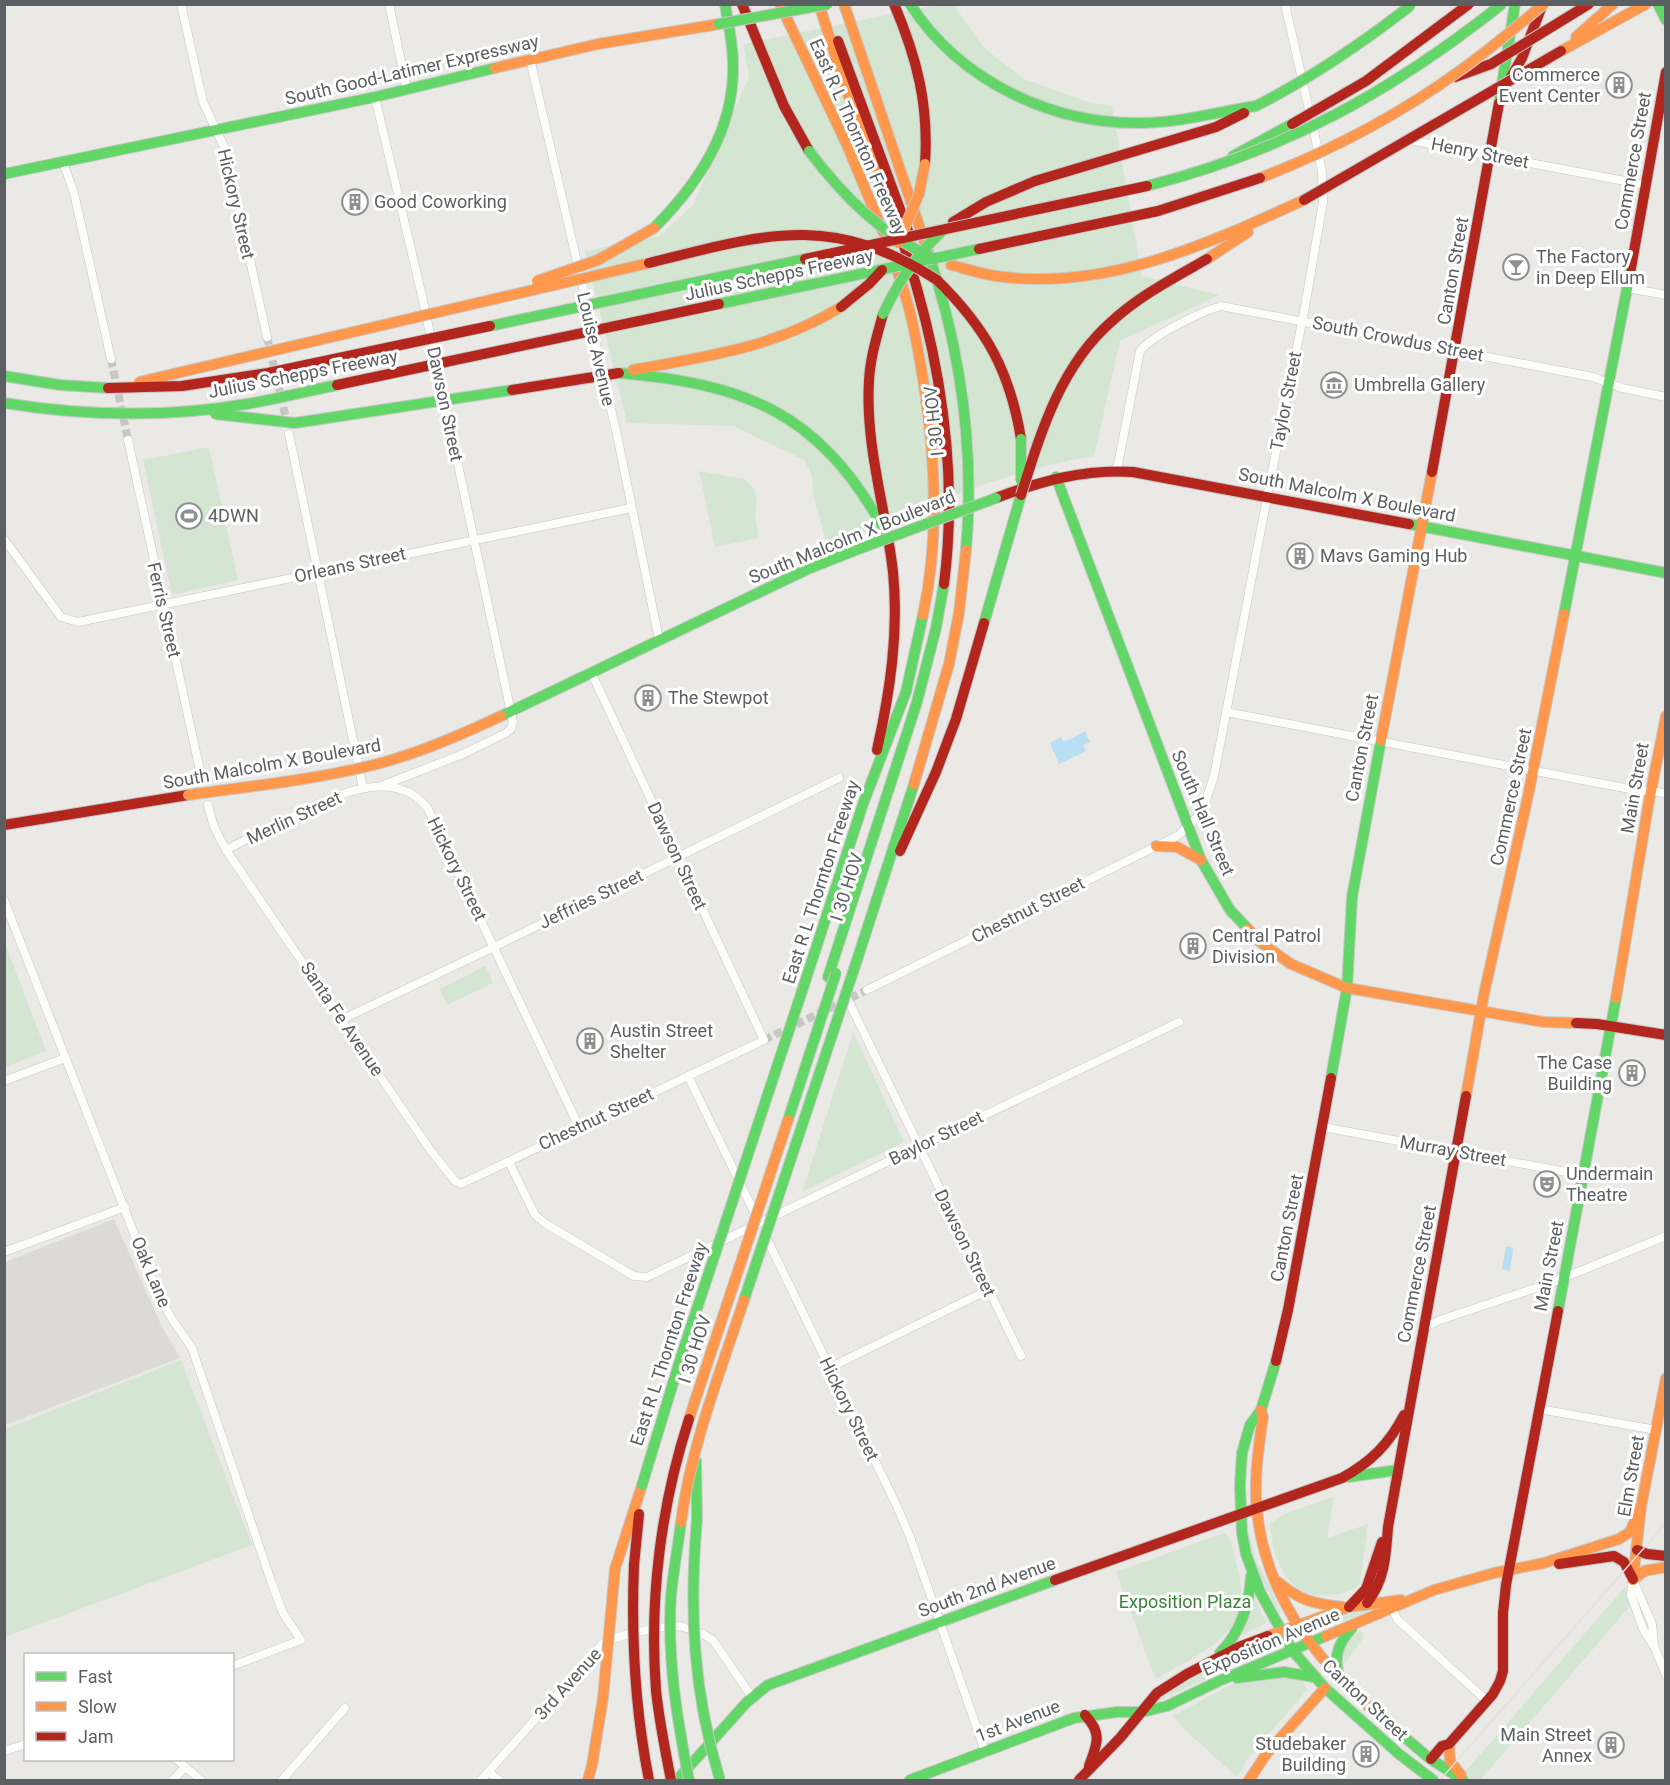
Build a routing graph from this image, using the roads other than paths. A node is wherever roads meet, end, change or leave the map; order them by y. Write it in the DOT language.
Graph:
graph roads {
  1 [pos="181,4"];
  2 [pos="389,4"];
  3 [pos="725,4"];
  4 [pos="742,4"];
  5 [pos="780,4"];
  6 [pos="844,4"];
  7 [pos="894,4"];
  8 [pos="910,4"];
  9 [pos="1285,4"];
  10 [pos="1468,4"];
  11 [pos="1502,4"];
  12 [pos="1515,4"];
  13 [pos="1589,4"];
  14 [pos="1613,4"];
  15 [pos="1646,4"];
  16 [pos="1658,4"];
  17 [pos="821,5"];
  18 [pos="1412,5"];
  19 [pos="1543,7"];
  20 [pos="1665,20"];
  21 [pos="1561,51"];
  22 [pos="530,59"];
  23 [pos="1665,72"];
  24 [pos="1447,80"];
  25 [pos="407,90"];
  26 [pos="1502,93"];
  27 [pos="375,97"];
  28 [pos="1256,106"];
  29 [pos="215,131"];
  30 [pos="1491,155"];
  31 [pos="63,162"];
  32 [pos="1214,167"];
  33 [pos="4,174"];
  34 [pos="1323,183"];
  35 [pos="1646,185"];
  36 [pos="1304,200"];
  37 [pos="1628,288"];
  38 [pos="1665,295"];
  39 [pos="403,319"];
  40 [pos="1303,320"];
  41 [pos="267,337"];
  42 [pos="1455,350"];
  43 [pos="111,359"];
  44 [pos="619,373"];
  45 [pos="4,376"];
  46 [pos="1610,384"];
  47 [pos="108,388"];
  48 [pos="1665,397"];
  49 [pos="4,403"];
  50 [pos="194,411"];
  51 [pos="289,434"];
  52 [pos="128,440"];
  53 [pos="1117,470"];
  54 [pos="1056,477"];
  55 [pos="1021,495"];
  56 [pos="1267,497"];
  57 [pos="631,508"];
  58 [pos="1422,526"];
  59 [pos="4,539"];
  60 [pos="474,539"];
  61 [pos="888,540"];
  62 [pos="1577,555"];
  63 [pos="319,572"];
  64 [pos="1665,573"];
  65 [pos="164,605"];
  66 [pos="659,639"];
  67 [pos="591,672"];
  68 [pos="1226,712"];
  69 [pos="506,714"];
  70 [pos="1665,716"];
  71 [pos="1380,742"];
  72 [pos="1534,771"];
  73 [pos="839,778"];
  74 [pos="202,780"];
  75 [pos="381,786"];
  76 [pos="363,788"];
  77 [pos="1650,792"];
  78 [pos="1665,793"];
  79 [pos="864,804"];
  80 [pos="208,805"];
  81 [pos="4,825"];
  82 [pos="1189,828"];
  83 [pos="1156,846"];
  84 [pos="226,850"];
  85 [pos="677,856"];
  86 [pos="1201,860"];
  87 [pos="5,904"];
  88 [pos="873,911"];
  89 [pos="494,947"];
  90 [pos="832,975"];
  91 [pos="1347,988"];
  92 [pos="867,990"];
  93 [pos="848,1000"];
  94 [pos="1481,1011"];
  95 [pos="343,1019"];
  96 [pos="1179,1022"];
  97 [pos="1611,1026"];
  98 [pos="1665,1035"];
  99 [pos="764,1040"];
  100 [pos="66,1058"];
  101 [pos="688,1076"];
  102 [pos="4,1081"];
  103 [pos="579,1127"];
  104 [pos="1323,1127"];
  105 [pos="918,1147"];
  106 [pos="1456,1152"];
  107 [pos="509,1161"];
  108 [pos="1583,1175"];
  109 [pos="461,1184"];
  110 [pos="125,1207"];
  111 [pos="759,1222"];
  112 [pos="1665,1236"];
  113 [pos="4,1252"];
  114 [pos="1563,1278"];
  115 [pos="988,1290"];
  116 [pos="1424,1328"];
  117 [pos="1021,1356"];
  118 [pos="829,1368"];
  119 [pos="1665,1378"];
  120 [pos="1410,1404"];
  121 [pos="1539,1409"];
  122 [pos="1261,1410"];
  123 [pos="1656,1430"];
  124 [pos="696,1450"];
  125 [pos="1398,1470"];
  126 [pos="1342,1478"];
  127 [pos="642,1485"];
  128 [pos="1641,1507"];
  129 [pos="1257,1509"];
  130 [pos="1240,1515"];
  131 [pos="1388,1527"];
  132 [pos="1636,1550"];
  133 [pos="1665,1556"];
  134 [pos="1544,1563"];
  135 [pos="1665,1567"];
  136 [pos="1252,1569"];
  137 [pos="1509,1569"];
  138 [pos="1644,1571"];
  139 [pos="1665,1574"];
  140 [pos="1274,1578"];
  141 [pos="1634,1580"];
  142 [pos="1367,1603"];
  143 [pos="1391,1604"];
  144 [pos="1349,1607"];
  145 [pos="939,1622"];
  146 [pos="1357,1623"];
  147 [pos="1295,1624"];
  148 [pos="1279,1630"];
  149 [pos="1308,1644"];
  150 [pos="1292,1650"];
  151 [pos="1211,1661"];
  152 [pos="234,1665"];
  153 [pos="1665,1674"];
  154 [pos="1314,1677"];
  155 [pos="1219,1681"];
  156 [pos="1343,1684"];
  157 [pos="1325,1688"];
  158 [pos="752,1697"];
  159 [pos="1487,1701"];
  160 [pos="345,1708"];
  161 [pos="1142,1712"];
  162 [pos="1085,1715"];
  163 [pos="1449,1744"];
  164 [pos="24,1745"];
  165 [pos="4,1751"];
  166 [pos="985,1751"];
  167 [pos="1431,1759"];
  168 [pos="178,1761"];
  169 [pos="185,1767"];
  170 [pos="1087,1771"];
  171 [pos="489,1772"];
  172 [pos="1253,1779"];
  173 [pos="173,1780"];
  174 [pos="201,1780"];
  175 [pos="282,1780"];
  176 [pos="481,1780"];
  177 [pos="499,1780"];
  178 [pos="588,1780"];
  179 [pos="649,1780"];
  180 [pos="663,1780"];
  181 [pos="671,1780"];
  182 [pos="677,1780"];
  183 [pos="689,1780"];
  184 [pos="720,1780"];
  185 [pos="910,1780"];
  186 [pos="1079,1780"];
  187 [pos="1433,1780"];
  188 [pos="1463,1780"];
  1 -- 29 [label="street, Hickory Street"];
  2 -- 25 [label="street"];
  3 -- 39 [label="main road, bridge"];
  4 -- 36 [label="main road, bridge"];
  5 -- 79 [label="main road, East R L Thornton Freeway"];
  6 -- 88 [label="main road, East R L Thornton Freeway"];
  7 -- 44 [label="main road, bridge"];
  8 -- 28 [label="main road"];
  9 -- 34 [label="street, Taylor Street"];
  10 -- 32 [label="main road, bridge"];
  11 -- 32 [label="main road, Julius Schepps Freeway, bridge"];
  12 -- 26 [label="main road, Canton Street"];
  13 -- 24 [label="main road, bridge"];
  14 -- 21 [label="main road"];
  15 -- 21 [label="main road"];
  16 -- 20 [label="main road"];
  17 -- 22 [label="main road, South Good-Latimer Expressway, bridge"];
  17 -- 90 [label="main road, I 30 HOV"];
  18 -- 28 [label="main road, bridge"];
  19 -- 24 [label="main road, Julius Schepps Freeway, bridge"];
  19 -- 26 [label="main road, Canton Street"];
  21 -- 36 [label="main road, bridge"];
  22 -- 25 [label="main road, South Good-Latimer Expressway"];
  22 -- 57 [label="street, Louise Avenue"];
  23 -- 35 [label="main road, Commerce Street"];
  24 -- 50 [label="main road, Julius Schepps Freeway, bridge"];
  25 -- 27 [label="main road, South Good-Latimer Expressway"];
  26 -- 30 [label="main road, Canton Street"];
  27 -- 29 [label="main road, South Good-Latimer Expressway"];
  27 -- 60 [label="street, Dawson Street"];
  28 -- 61 [label="main road, bridge"];
  29 -- 31 [label="main road, South Good-Latimer Expressway"];
  29 -- 41 [label="street, Hickory Street"];
  30 -- 34 [label="street, Henry Street"];
  30 -- 35 [label="street, Henry Street"];
  30 -- 42 [label="main road, Canton Street"];
  31 -- 33 [label="main road, South Good-Latimer Expressway"];
  31 -- 43 [label="street"];
  32 -- 47 [label="main road, Julius Schepps Freeway, bridge"];
  34 -- 40 [label="street, Taylor Street"];
  35 -- 37 [label="main road, Commerce Street"];
  36 -- 55 [label="main road, bridge"];
  37 -- 38 [label="street"];
  37 -- 46 [label="main road, Commerce Street"];
  39 -- 47 [label="main road, bridge"];
  39 -- 55 [label="main road, bridge"];
  40 -- 42 [label="street, South Crowdus Street"];
  40 -- 53 [label="street, South Crowdus Street"];
  40 -- 56 [label="street, Taylor Street"];
  42 -- 46 [label="street, South Crowdus Street"];
  42 -- 58 [label="main road, Canton Street"];
  44 -- 50 [label="main road, bridge"];
  44 -- 61 [label="main road"];
  45 -- 47 [label="main road, Julius Schepps Freeway"];
  46 -- 48 [label="street, South Crowdus Street"];
  46 -- 62 [label="main road, Commerce Street"];
  49 -- 50 [label="main road, Julius Schepps Freeway, bridge"];
  51 -- 63 [label="street"];
  52 -- 65 [label="street, Ferris Street"];
  53 -- 54 [label="main road, South Malcolm X Boulevard"];
  53 -- 56 [label="main road, South Malcolm X Boulevard"];
  54 -- 66 [label="main road, South Malcolm X Boulevard, bridge"];
  54 -- 82 [label="main road, South Hall Street"];
  55 -- 88 [label="main road"];
  56 -- 58 [label="main road, South Malcolm X Boulevard"];
  56 -- 68 [label="street, Taylor Street"];
  57 -- 60 [label="street, Orleans Street"];
  57 -- 66 [label="street, Louise Avenue"];
  58 -- 62 [label="main road, South Malcolm X Boulevard"];
  58 -- 71 [label="main road, Canton Street"];
  59 -- 65 [label="street, Orleans Street"];
  60 -- 63 [label="street, Orleans Street"];
  60 -- 69 [label="street, Dawson Street"];
  61 -- 79 [label="main road"];
  62 -- 64 [label="main road, South Malcolm X Boulevard"];
  62 -- 72 [label="main road, Commerce Street"];
  63 -- 65 [label="street, Orleans Street"];
  63 -- 76 [label="street"];
  65 -- 74 [label="street, Ferris Street"];
  66 -- 67 [label="main road, South Malcolm X Boulevard"];
  67 -- 69 [label="main road, South Malcolm X Boulevard"];
  67 -- 85 [label="street, Dawson Street"];
  68 -- 71 [label="street"];
  68 -- 82 [label="street, Taylor Street"];
  69 -- 75 [label="street"];
  69 -- 81 [label="main road, South Malcolm X Boulevard, bridge"];
  70 -- 77 [label="main road, Main Street"];
  71 -- 72 [label="street"];
  71 -- 91 [label="main road, Canton Street"];
  72 -- 77 [label="street"];
  72 -- 94 [label="main road, Commerce Street"];
  73 -- 85 [label="street, Jeffries Street"];
  75 -- 76 [label="street, Hickory Street"];
  75 -- 89 [label="street, Hickory Street"];
  76 -- 84 [label="street, Merlin Street"];
  77 -- 78 [label="street"];
  77 -- 97 [label="main road, Main Street"];
  79 -- 127 [label="main road, East R L Thornton Freeway, bridge"];
  80 -- 84 [label="street, Santa Fe Avenue"];
  82 -- 83 [label="street, Chestnut Street"];
  82 -- 86 [label="main road, South Hall Street"];
  83 -- 86 [label="main road"];
  83 -- 92 [label="street, Chestnut Street"];
  84 -- 95 [label="street, Santa Fe Avenue"];
  85 -- 89 [label="street, Jeffries Street"];
  85 -- 99 [label="street, Dawson Street"];
  86 -- 91 [label="main road, South Hall Street"];
  87 -- 100 [label="street, Oak Lane"];
  88 -- 124 [label="main road, East R L Thornton Freeway, bridge"];
  89 -- 95 [label="street, Jeffries Street"];
  89 -- 103 [label="street, Hickory Street"];
  90 -- 180 [label="main road, I 30 HOV"];
  90 -- 181 [label="main road, I 30 HOV, bridge"];
  91 -- 94 [label="main road, South Hall Street"];
  91 -- 104 [label="main road, Canton Street"];
  93 -- 105 [label="street, Dawson Street"];
  94 -- 97 [label="main road, South Hall Street"];
  94 -- 106 [label="main road, Commerce Street"];
  95 -- 109 [label="street, Santa Fe Avenue"];
  96 -- 105 [label="street, Baylor Street"];
  97 -- 98 [label="main road, South Hall Street"];
  97 -- 108 [label="main road, Main Street"];
  99 -- 101 [label="street, Chestnut Street"];
  100 -- 102 [label="street"];
  100 -- 110 [label="street, Oak Lane"];
  101 -- 103 [label="street, Chestnut Street"];
  101 -- 111 [label="street, Hickory Street"];
  103 -- 107 [label="street, Chestnut Street"];
  104 -- 106 [label="street, Murray Street"];
  104 -- 122 [label="main road, Canton Street"];
  105 -- 111 [label="street, Baylor Street"];
  105 -- 115 [label="street, Dawson Street"];
  106 -- 108 [label="street, Murray Street"];
  106 -- 116 [label="main road, Commerce Street"];
  107 -- 109 [label="street, Chestnut Street"];
  107 -- 111 [label="street, Baylor Street"];
  108 -- 114 [label="main road, Main Street"];
  110 -- 113 [label="street"];
  110 -- 152 [label="street, Oak Lane"];
  111 -- 118 [label="street, Hickory Street"];
  112 -- 114 [label="street"];
  114 -- 116 [label="street"];
  114 -- 121 [label="main road, Main Street"];
  115 -- 117 [label="street, Dawson Street"];
  115 -- 118 [label="street"];
  116 -- 120 [label="main road, Commerce Street"];
  118 -- 145 [label="street, Hickory Street"];
  119 -- 123 [label="main road, Elm Street"];
  120 -- 125 [label="main road, Commerce Street"];
  120 -- 126 [label="main road, South 2nd Avenue"];
  121 -- 123 [label="street"];
  121 -- 137 [label="main road, Main Street"];
  122 -- 129 [label="main road, Canton Street"];
  122 -- 130 [label="main road, Canton Street"];
  123 -- 128 [label="main road, Elm Street"];
  124 -- 183 [label="main road, East R L Thornton Freeway, bridge"];
  124 -- 184 [label="main road, bridge"];
  125 -- 126 [label="main road, South 2nd Avenue"];
  125 -- 131 [label="main road, Commerce Street"];
  126 -- 129 [label="main road, South 2nd Avenue"];
  127 -- 178 [label="main road, bridge"];
  127 -- 179 [label="main road, East R L Thornton Freeway, bridge"];
  128 -- 132 [label="main road, Elm Street"];
  128 -- 134 [label="main road"];
  129 -- 130 [label="main road, South 2nd Avenue"];
  129 -- 140 [label="main road, Canton Street"];
  130 -- 136 [label="main road, Canton Street"];
  130 -- 145 [label="main road, South 2nd Avenue"];
  131 -- 142 [label="main road, Commerce Street"];
  131 -- 144 [label="main road, Commerce Street"];
  132 -- 133 [label="main road"];
  132 -- 141 [label="main road, Elm Street"];
  134 -- 137 [label="main road, Exposition Avenue"];
  134 -- 141 [label="main road"];
  135 -- 138 [label="main road"];
  136 -- 148 [label="main road, Canton Street"];
  136 -- 151 [label="main road"];
  137 -- 143 [label="main road, Exposition Avenue"];
  137 -- 159 [label="main road, Main Street"];
  138 -- 139 [label="main road"];
  138 -- 141 [label="main road"];
  140 -- 144 [label="main road"];
  140 -- 147 [label="main road, Canton Street"];
  141 -- 153 [label="street, Elm Street"];
  142 -- 143 [label="main road, Exposition Avenue"];
  142 -- 144 [label="main road, Exposition Avenue"];
  143 -- 146 [label="main road, Exposition Avenue"];
  143 -- 159 [label="street"];
  144 -- 147 [label="main road, Exposition Avenue"];
  145 -- 158 [label="main road, South 2nd Avenue"];
  145 -- 166 [label="street, Hickory Street"];
  146 -- 149 [label="main road, Exposition Avenue"];
  146 -- 156 [label="main road"];
  147 -- 148 [label="main road, Exposition Avenue"];
  147 -- 149 [label="main road, Canton Street"];
  148 -- 150 [label="main road, Canton Street"];
  148 -- 151 [label="main road, Exposition Avenue"];
  149 -- 150 [label="main road, Exposition Avenue"];
  149 -- 156 [label="main road, Canton Street"];
  150 -- 154 [label="main road, Canton Street"];
  150 -- 155 [label="main road, Exposition Avenue"];
  151 -- 161 [label="main road, Exposition Avenue"];
  154 -- 155 [label="main road"];
  154 -- 157 [label="main road, Canton Street"];
  155 -- 161 [label="main road, Exposition Avenue"];
  156 -- 167 [label="main road, Canton Street"];
  157 -- 172 [label="main road"];
  157 -- 187 [label="main road, Canton Street"];
  158 -- 171 [label="street, 3rd Avenue"];
  158 -- 182 [label="main road, South 2nd Avenue"];
  159 -- 163 [label="main road, Main Street"];
  160 -- 175 [label="street"];
  161 -- 162 [label="main road, 1st Avenue"];
  161 -- 170 [label="main road, Exposition Avenue"];
  162 -- 166 [label="main road, 1st Avenue"];
  162 -- 170 [label="main road"];
  163 -- 167 [label="main road, Main Street"];
  163 -- 188 [label="main road"];
  164 -- 165 [label="street"];
  166 -- 185 [label="main road, 1st Avenue"];
  167 -- 188 [label="main road"];
  168 -- 169 [label="street"];
  169 -- 173 [label="street"];
  169 -- 174 [label="street"];
  170 -- 186 [label="main road, Exposition Avenue"];
  171 -- 176 [label="street, 3rd Avenue"];
  171 -- 177 [label="street"];
}
